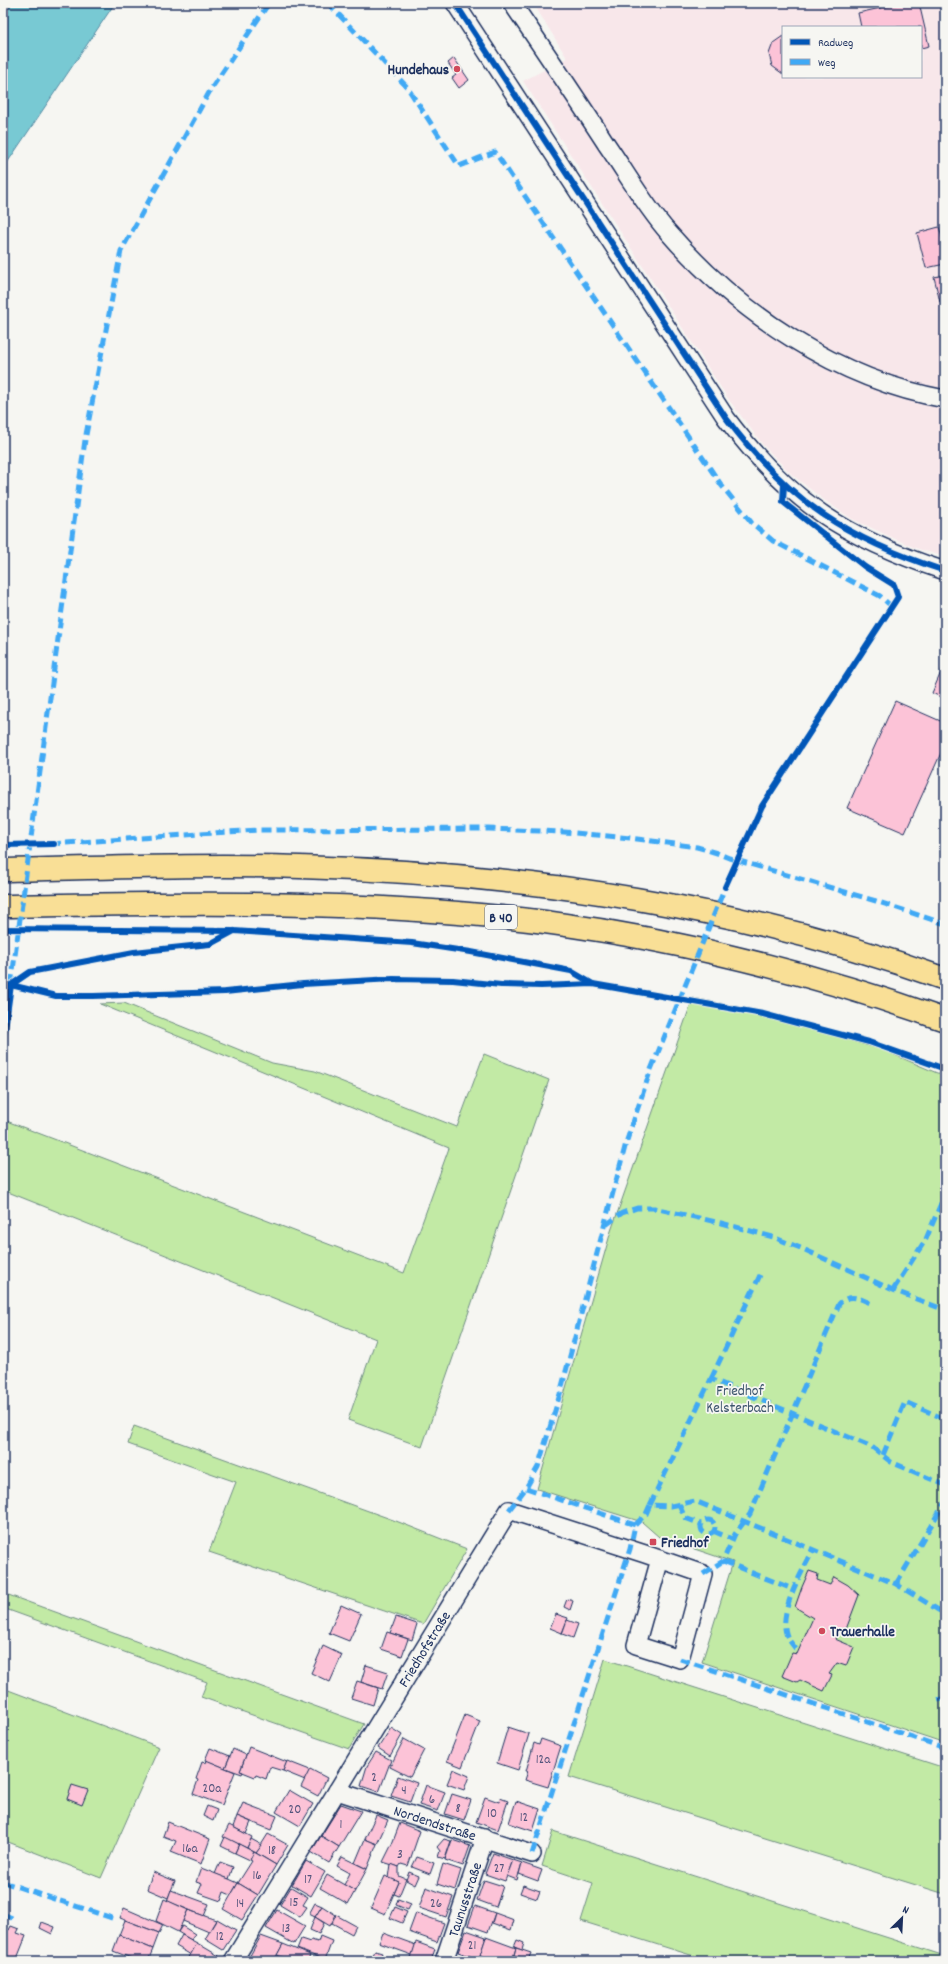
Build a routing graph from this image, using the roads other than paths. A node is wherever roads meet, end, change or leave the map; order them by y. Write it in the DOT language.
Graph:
graph roads {
  1 [pos="455,3"];
  2 [pos="512,3"];
  3 [pos="945,398"];
  4 [pos="945,571"];
  5 [pos="3,870"];
  6 [pos="3,906"];
  7 [pos="945,979"];
  8 [pos="945,1020"];
  9 [pos="660,1559"];
  10 [pos="338,1791"];
  11 [pos="485,1838"];
  12 [pos="532,1854"];
  13 [pos="233,1961"];
  14 [pos="444,1961"];
  1 -- 4 [label="street"];
  2 -- 3 [label="street"];
  5 -- 7 [label="highway, B 40"];
  6 -- 8 [label="highway, B 40"];
  9 -- 9 [label="street, Friedhofstraße"];
  9 -- 10 [label="street, Friedhofstraße"];
  10 -- 11 [label="street, Nordendstraße"];
  10 -- 13 [label="street, Friedhofstraße"];
  11 -- 12 [label="street, Nordendstraße"];
  11 -- 14 [label="street, Taunusstraße"];
}
